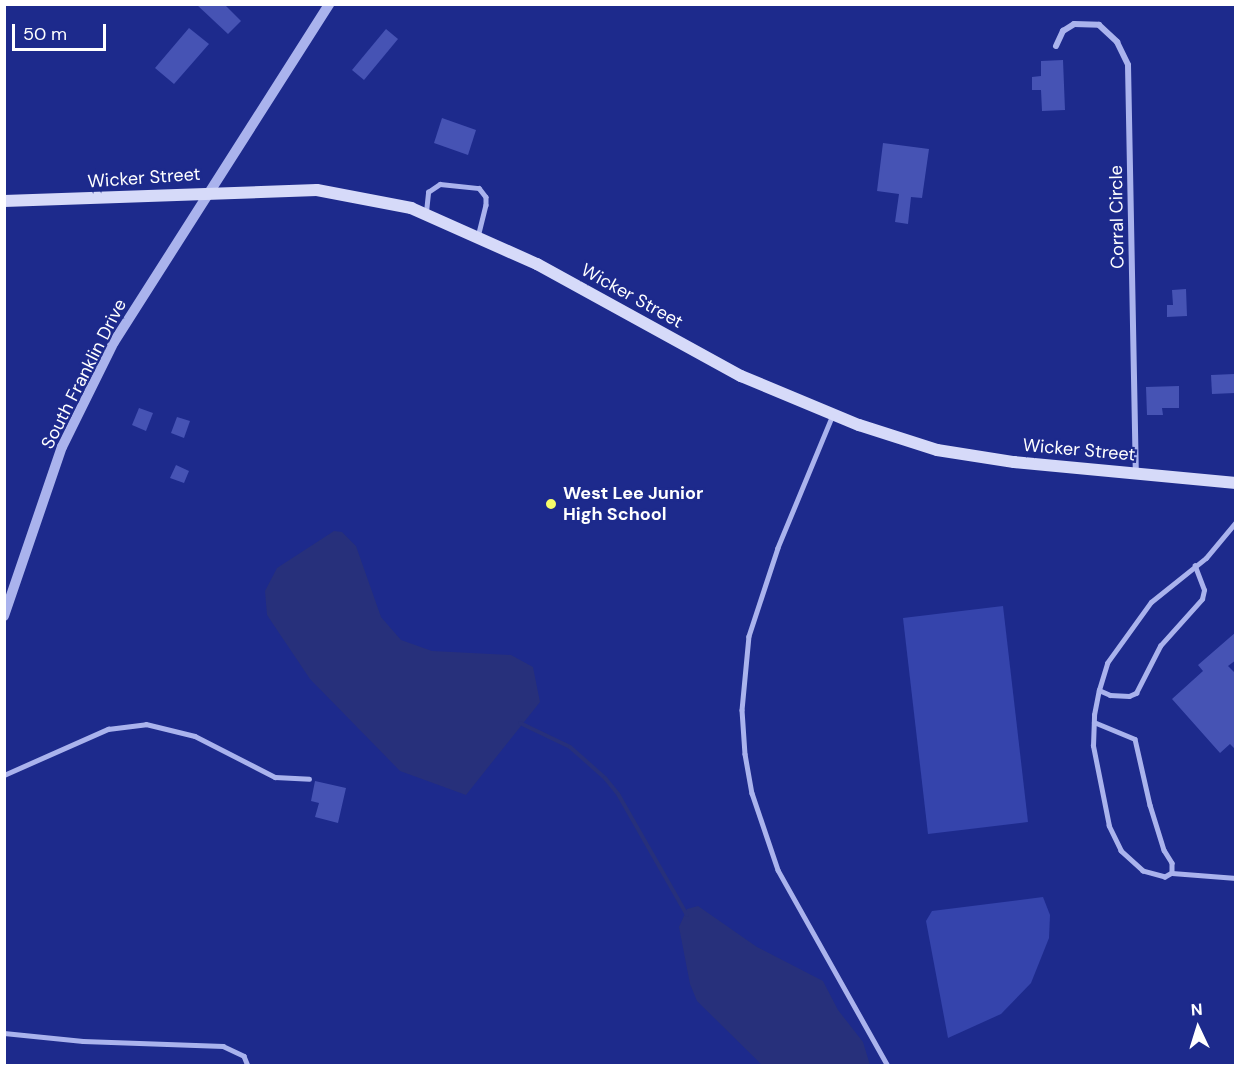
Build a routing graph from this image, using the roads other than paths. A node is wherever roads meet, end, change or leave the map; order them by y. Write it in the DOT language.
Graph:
graph roads {
  1 [pos="329,4"];
  2 [pos="1056,46"];
  3 [pos="207,192"];
  4 [pos="4,201"];
  5 [pos="425,214"];
  6 [pos="478,238"];
  7 [pos="833,415"];
  8 [pos="1136,474"];
  9 [pos="1236,483"];
  10 [pos="1236,522"];
  11 [pos="1195,566"];
  12 [pos="4,616"];
  13 [pos="1099,690"];
  14 [pos="1094,722"];
  15 [pos="4,775"];
  16 [pos="309,779"];
  17 [pos="1172,873"];
  18 [pos="1236,878"];
  19 [pos="4,1034"];
  20 [pos="248,1065"];
  21 [pos="888,1065"];
  1 -- 3 [label="street, South Franklin Drive"];
  2 -- 8 [label="street, Corral Circle"];
  3 -- 4 [label="main road, Wicker Street"];
  3 -- 5 [label="main road, Wicker Street"];
  3 -- 12 [label="street, South Franklin Drive"];
  5 -- 6 [label="main road, Wicker Street"];
  5 -- 6 [label="lane"];
  6 -- 7 [label="main road, Wicker Street"];
  7 -- 8 [label="main road, Wicker Street"];
  7 -- 21 [label="lane"];
  8 -- 9 [label="main road, Wicker Street"];
  10 -- 11 [label="lane"];
  11 -- 13 [label="lane"];
  11 -- 13 [label="lane"];
  13 -- 14 [label="lane"];
  14 -- 17 [label="lane"];
  14 -- 17 [label="lane"];
  15 -- 16 [label="lane"];
  17 -- 18 [label="lane"];
  19 -- 20 [label="lane"];
}
